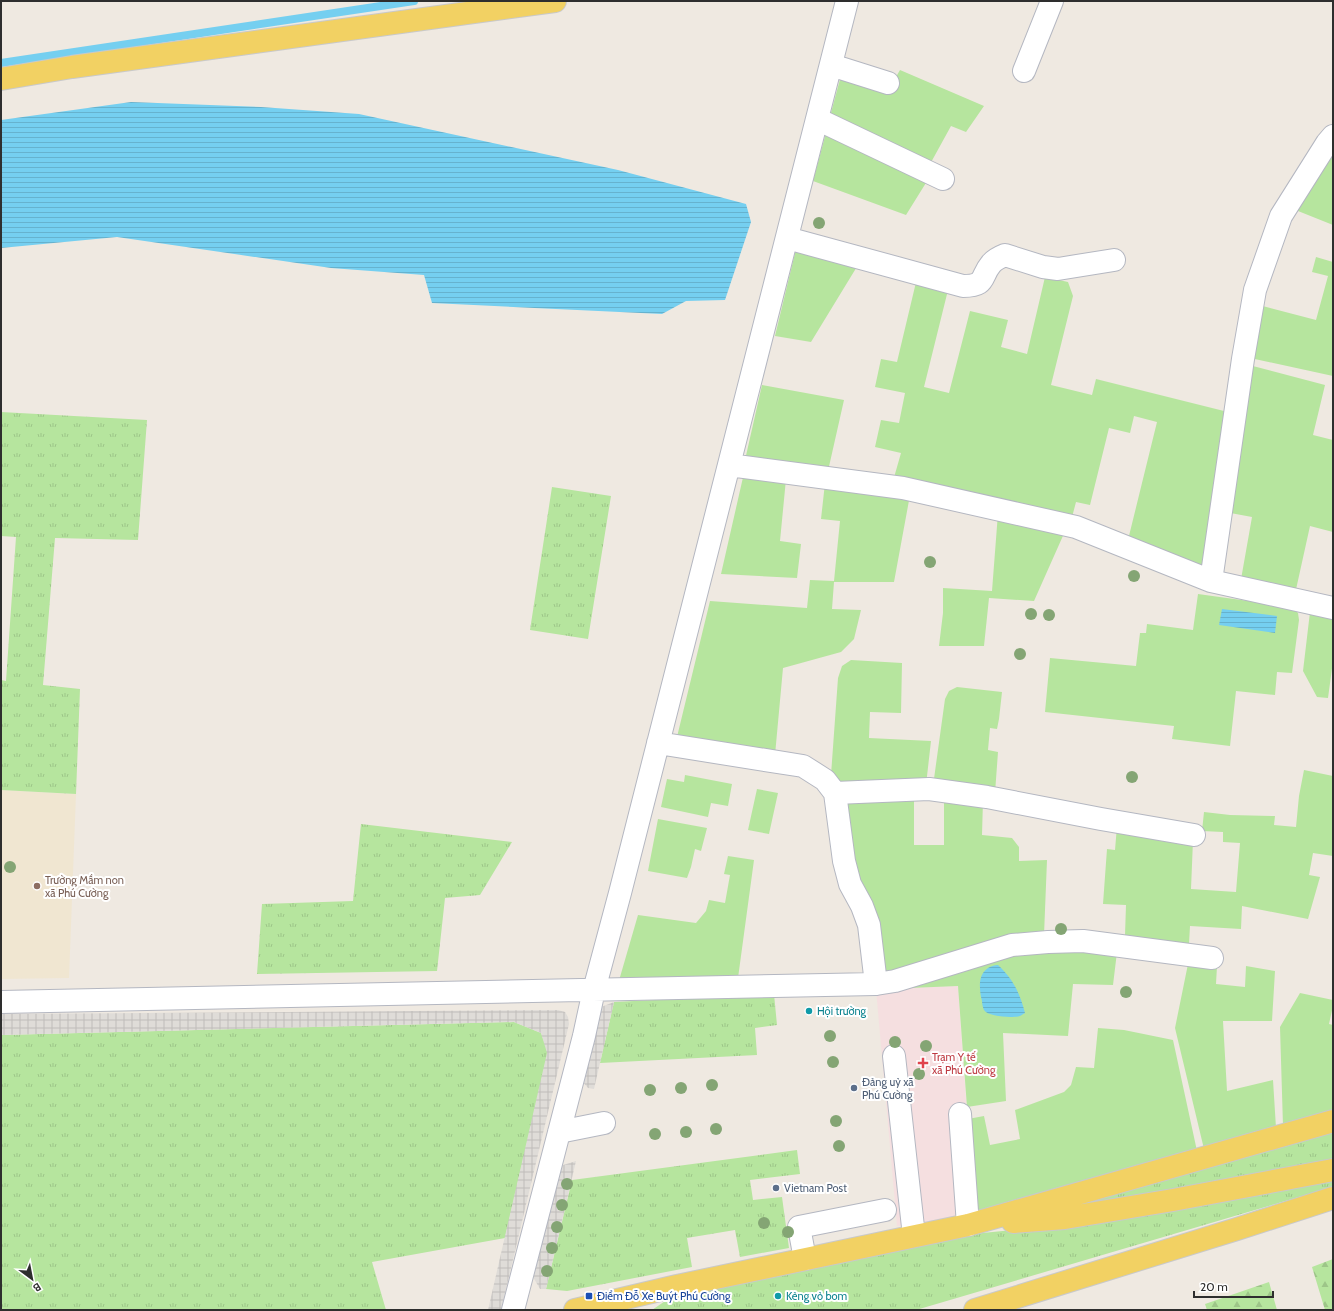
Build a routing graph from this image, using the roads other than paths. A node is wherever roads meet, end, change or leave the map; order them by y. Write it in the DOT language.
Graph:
graph roads {
  1 [pos="555,1"];
  2 [pos="847,1"];
  3 [pos="1052,1"];
  4 [pos="831,65"];
  5 [pos="1024,71"];
  6 [pos="1,78"];
  7 [pos="888,84"];
  8 [pos="817,119"];
  9 [pos="1333,136"];
  10 [pos="943,179"];
  11 [pos="786,238"];
  12 [pos="1114,260"];
  13 [pos="729,465"];
  14 [pos="1211,581"];
  15 [pos="1333,608"];
  16 [pos="658,743"];
  17 [pos="835,793"];
  18 [pos="1194,834"];
  19 [pos="1212,958"];
  20 [pos="876,984"];
  21 [pos="594,990"];
  22 [pos="1,1002"];
  23 [pos="894,1056"];
  24 [pos="960,1114"];
  25 [pos="1333,1121"];
  26 [pos="604,1123"];
  27 [pos="559,1132"];
  28 [pos="1333,1170"];
  29 [pos="1333,1198"];
  30 [pos="885,1210"];
  31 [pos="968,1225"];
  32 [pos="914,1236"];
  33 [pos="805,1259"];
  34 [pos="677,1286"];
  35 [pos="513,1310"];
  36 [pos="575,1310"];
  37 [pos="640,1310"];
  38 [pos="975,1310"];
  1 -- 6 [label="main road"];
  2 -- 4 [label="street"];
  3 -- 5 [label="street"];
  4 -- 7 [label="street"];
  4 -- 8 [label="street"];
  8 -- 10 [label="street"];
  8 -- 11 [label="street"];
  9 -- 14 [label="street"];
  11 -- 12 [label="street"];
  11 -- 13 [label="street"];
  13 -- 14 [label="street"];
  13 -- 16 [label="street"];
  14 -- 15 [label="street"];
  16 -- 17 [label="street"];
  16 -- 21 [label="street"];
  17 -- 18 [label="street"];
  17 -- 20 [label="street"];
  19 -- 20 [label="street"];
  20 -- 21 [label="street"];
  21 -- 22 [label="street"];
  21 -- 27 [label="street"];
  23 -- 32 [label="street"];
  24 -- 31 [label="street"];
  25 -- 31 [label="main road"];
  26 -- 27 [label="street"];
  27 -- 35 [label="street"];
  28 -- 31 [label="main road"];
  29 -- 38 [label="main road"];
  30 -- 33 [label="street"];
  31 -- 32 [label="main road"];
  32 -- 33 [label="main road"];
  33 -- 34 [label="main road"];
  34 -- 36 [label="main road"];
  34 -- 37 [label="main road"];
}
